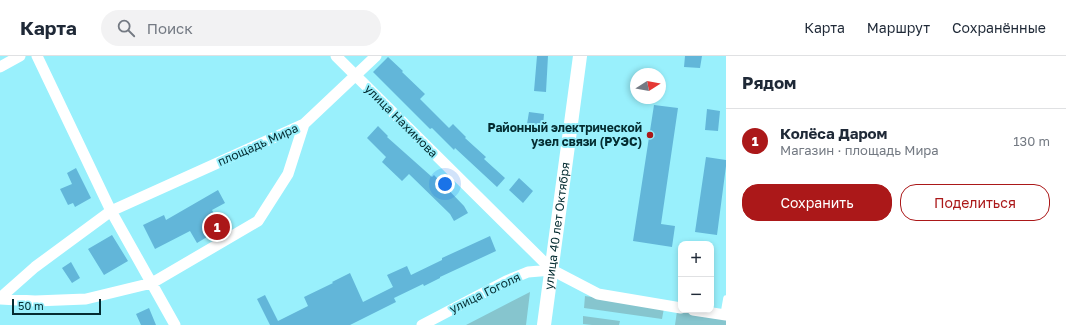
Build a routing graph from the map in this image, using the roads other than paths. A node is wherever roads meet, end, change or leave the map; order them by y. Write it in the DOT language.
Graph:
graph roads {
  1 [pos="20,56"];
  2 [pos="37,56"];
  3 [pos="336,56"];
  4 [pos="376,56"];
  5 [pos="580,56"];
  6 [pos="0,68"];
  7 [pos="355,76"];
  8 [pos="304,124"];
  9 [pos="111,211"];
  10 [pos="552,270"];
  11 [pos="152,283"];
  12 [pos="726,298"];
  13 [pos="0,299"];
  14 [pos="678,307"];
  15 [pos="712,313"];
  16 [pos="725,315"];
  17 [pos="175,325"];
  18 [pos="422,325"];
  19 [pos="544,325"];
  1 -- 6 [label="street"];
  2 -- 9 [label="street"];
  3 -- 7 [label="street, улица Нахимова"];
  4 -- 7 [label="street"];
  5 -- 10 [label="street, улица 40 лет Октября"];
  7 -- 8 [label="street"];
  7 -- 10 [label="street, улица Нахимова"];
  8 -- 9 [label="street, площадь Мира"];
  8 -- 11 [label="street, площадь Мира"];
  9 -- 11 [label="street"];
  9 -- 13 [label="street, площадь Мира"];
  10 -- 14 [label="street, улица Нахимова"];
  10 -- 18 [label="street, улица Гоголя"];
  10 -- 19 [label="street, улица 40 лет Октября"];
  11 -- 13 [label="street, площадь Мира"];
  11 -- 17 [label="street"];
  12 -- 16 [label="lane"];
  15 -- 16 [label="street"];
}
